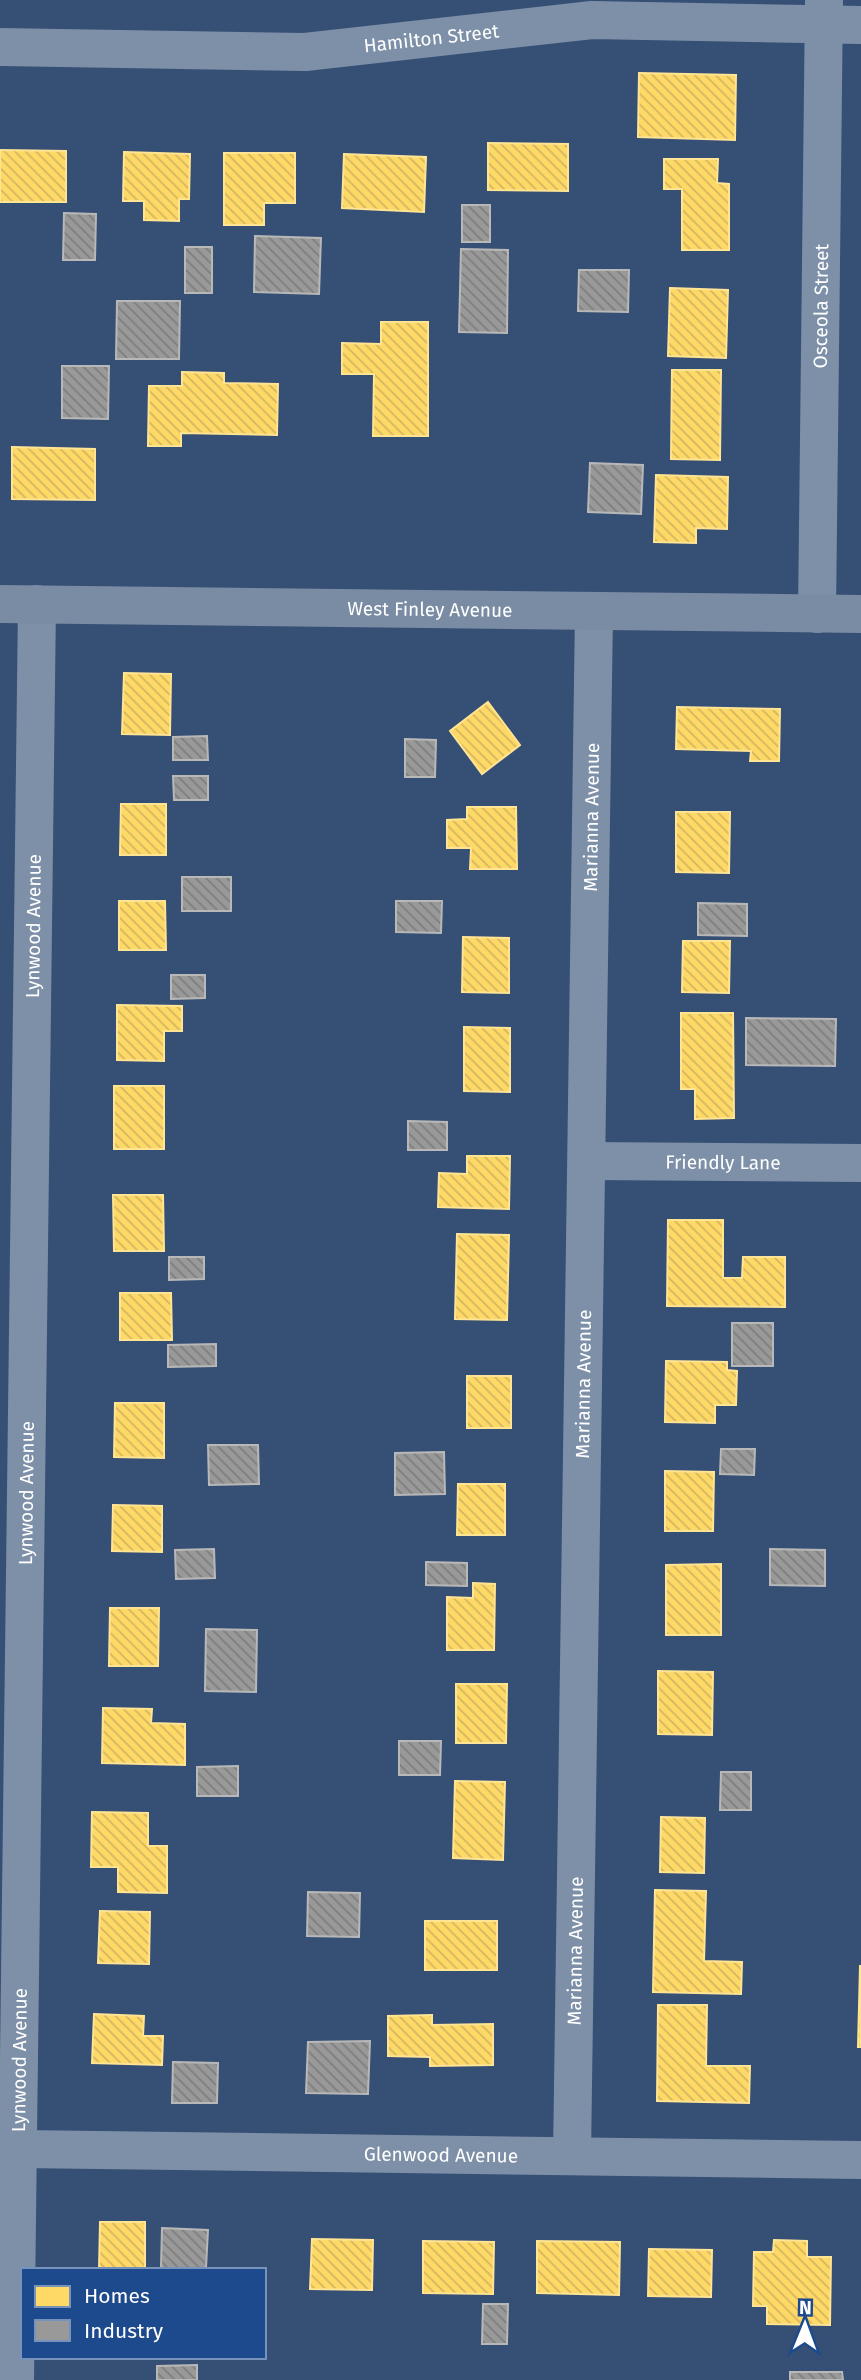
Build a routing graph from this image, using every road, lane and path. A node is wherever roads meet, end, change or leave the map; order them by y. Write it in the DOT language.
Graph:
graph roads {
  1 [pos="836,17"];
  2 [pos="0,47"];
  3 [pos="18,604"];
  4 [pos="594,611"];
  5 [pos="817,614"];
  6 [pos="861,614"];
  7 [pos="587,1161"];
  8 [pos="861,1163"];
  9 [pos="19,2149"];
  10 [pos="572,2156"];
  11 [pos="861,2160"];
  12 [pos="15,2380"];
  1 -- 2 [label="street, Hamilton Street"];
  1 -- 5 [label="street, Osceola Street"];
  3 -- 4 [label="main road, West Finley Avenue"];
  3 -- 9 [label="street, Lynwood Avenue"];
  4 -- 5 [label="main road, West Finley Avenue"];
  4 -- 7 [label="street, Marianna Avenue"];
  5 -- 6 [label="main road, West Finley Avenue"];
  7 -- 8 [label="street, Friendly Lane"];
  7 -- 10 [label="street, Marianna Avenue"];
  9 -- 10 [label="street, Glenwood Avenue"];
  9 -- 12 [label="street, Lynwood Avenue"];
  10 -- 11 [label="street, Glenwood Avenue"];
}
